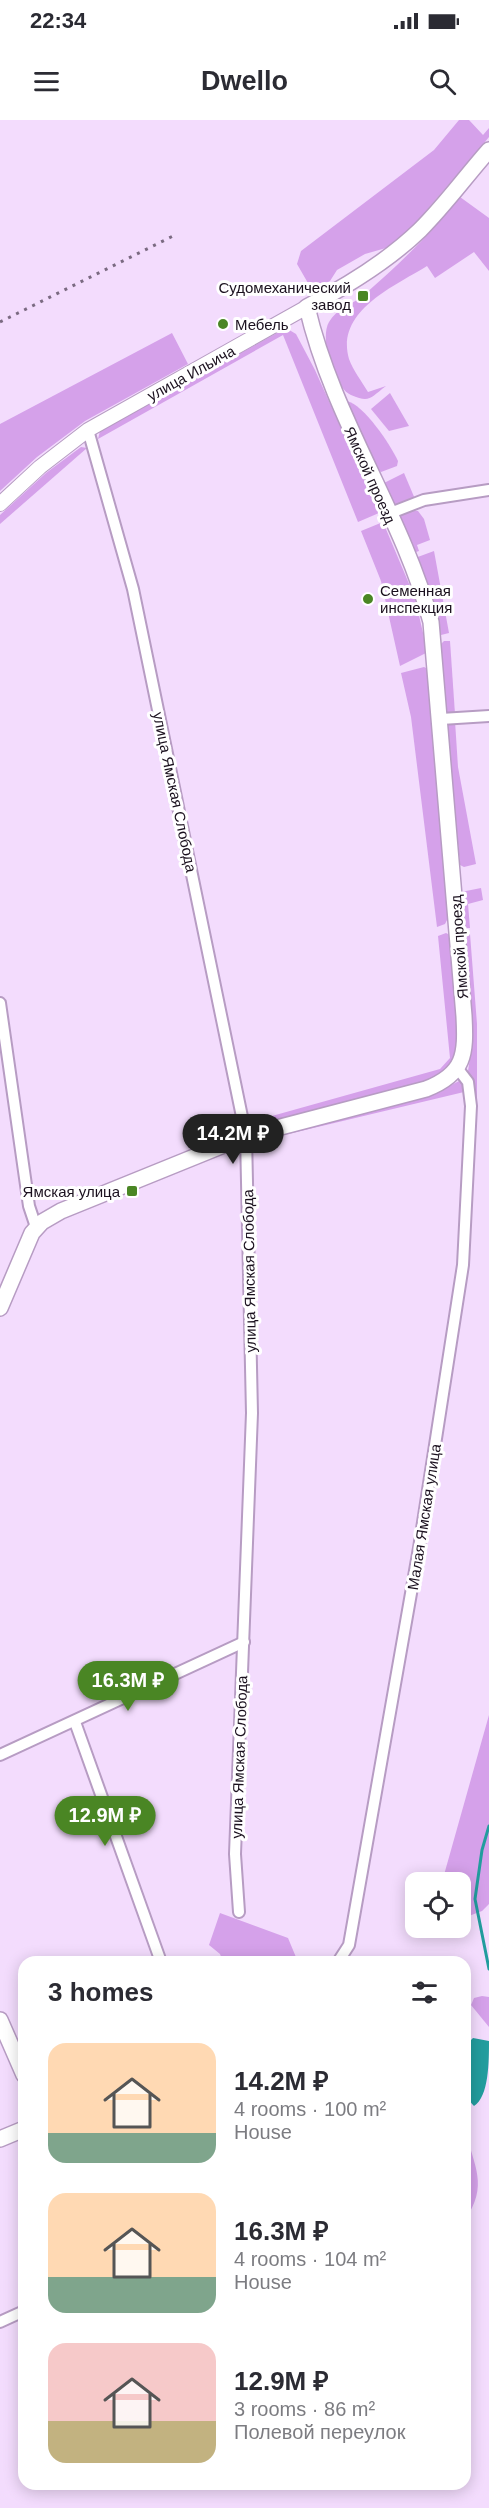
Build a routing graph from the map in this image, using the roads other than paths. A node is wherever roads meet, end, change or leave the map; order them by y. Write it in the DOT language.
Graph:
graph roads {
  1 [pos="489,150"];
  2 [pos="307,307"];
  3 [pos="88,430"];
  4 [pos="489,490"];
  5 [pos="0,504"];
  6 [pos="388,514"];
  7 [pos="489,716"];
  8 [pos="441,719"];
  9 [pos="0,1004"];
  10 [pos="458,1069"];
  11 [pos="246,1136"];
  12 [pos="36,1227"];
  13 [pos="0,1308"];
  14 [pos="244,1642"];
  15 [pos="75,1722"];
  16 [pos="0,1755"];
  17 [pos="239,1912"];
  18 [pos="159,1956"];
  19 [pos="342,1956"];
  20 [pos="0,2020"];
  21 [pos="18,2061"];
  22 [pos="18,2132"];
  23 [pos="0,2139"];
  24 [pos="18,2314"];
  25 [pos="0,2322"];
  1 -- 2 [label="main road, улица Ильича"];
  2 -- 3 [label="street, улица Ильича"];
  2 -- 6 [label="main road, Ямской проезд"];
  3 -- 5 [label="street, улица Ильича"];
  3 -- 11 [label="street, улица Ямская Слобода"];
  4 -- 6 [label="street"];
  6 -- 8 [label="main road, Ямской проезд"];
  7 -- 8 [label="street"];
  8 -- 10 [label="main road, Ямской проезд"];
  9 -- 12 [label="street"];
  10 -- 11 [label="main road"];
  10 -- 19 [label="street, Малая Ямская улица"];
  11 -- 12 [label="main road"];
  11 -- 14 [label="street, улица Ямская Слобода"];
  12 -- 13 [label="main road"];
  14 -- 15 [label="street"];
  14 -- 17 [label="street, улица Ямская Слобода"];
  15 -- 16 [label="street"];
  15 -- 18 [label="street"];
  20 -- 21 [label="main road"];
  22 -- 23 [label="main road"];
  24 -- 25 [label="street"];
}
